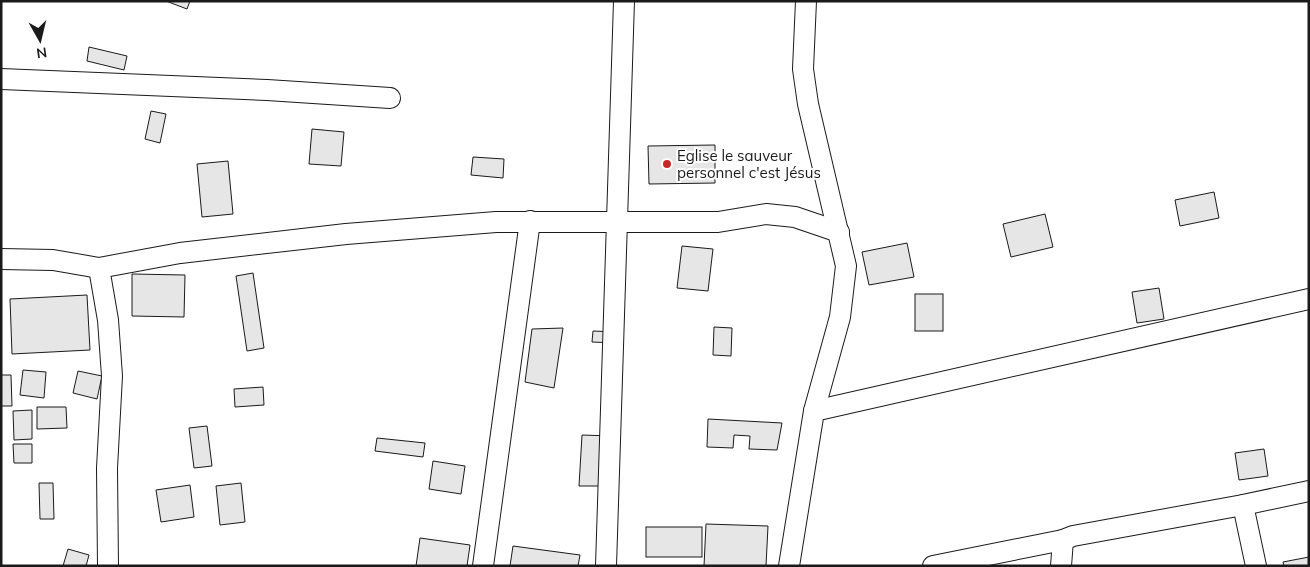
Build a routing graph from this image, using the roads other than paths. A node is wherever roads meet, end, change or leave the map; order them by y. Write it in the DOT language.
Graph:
graph roads {
  1 [pos="624,1"];
  2 [pos="806,1"];
  3 [pos="1,79"];
  4 [pos="390,98"];
  5 [pos="530,221"];
  6 [pos="617,221"];
  7 [pos="839,232"];
  8 [pos="1,259"];
  9 [pos="100,268"];
  10 [pos="1309,299"];
  11 [pos="814,411"];
  12 [pos="1309,491"];
  13 [pos="1243,505"];
  14 [pos="1063,540"];
  15 [pos="108,566"];
  16 [pos="483,566"];
  17 [pos="606,566"];
  18 [pos="789,566"];
  19 [pos="933,566"];
  20 [pos="1061,566"];
  21 [pos="1256,566"];
  1 -- 6 [label="street"];
  2 -- 7 [label="street"];
  3 -- 4 [label="street"];
  5 -- 6 [label="street"];
  5 -- 9 [label="street"];
  5 -- 16 [label="street"];
  6 -- 7 [label="street"];
  6 -- 17 [label="street"];
  7 -- 11 [label="street"];
  8 -- 9 [label="street"];
  9 -- 15 [label="street"];
  10 -- 11 [label="street"];
  11 -- 18 [label="street"];
  12 -- 13 [label="street"];
  13 -- 14 [label="street"];
  13 -- 21 [label="street"];
  14 -- 19 [label="street"];
  14 -- 20 [label="street"];
}
